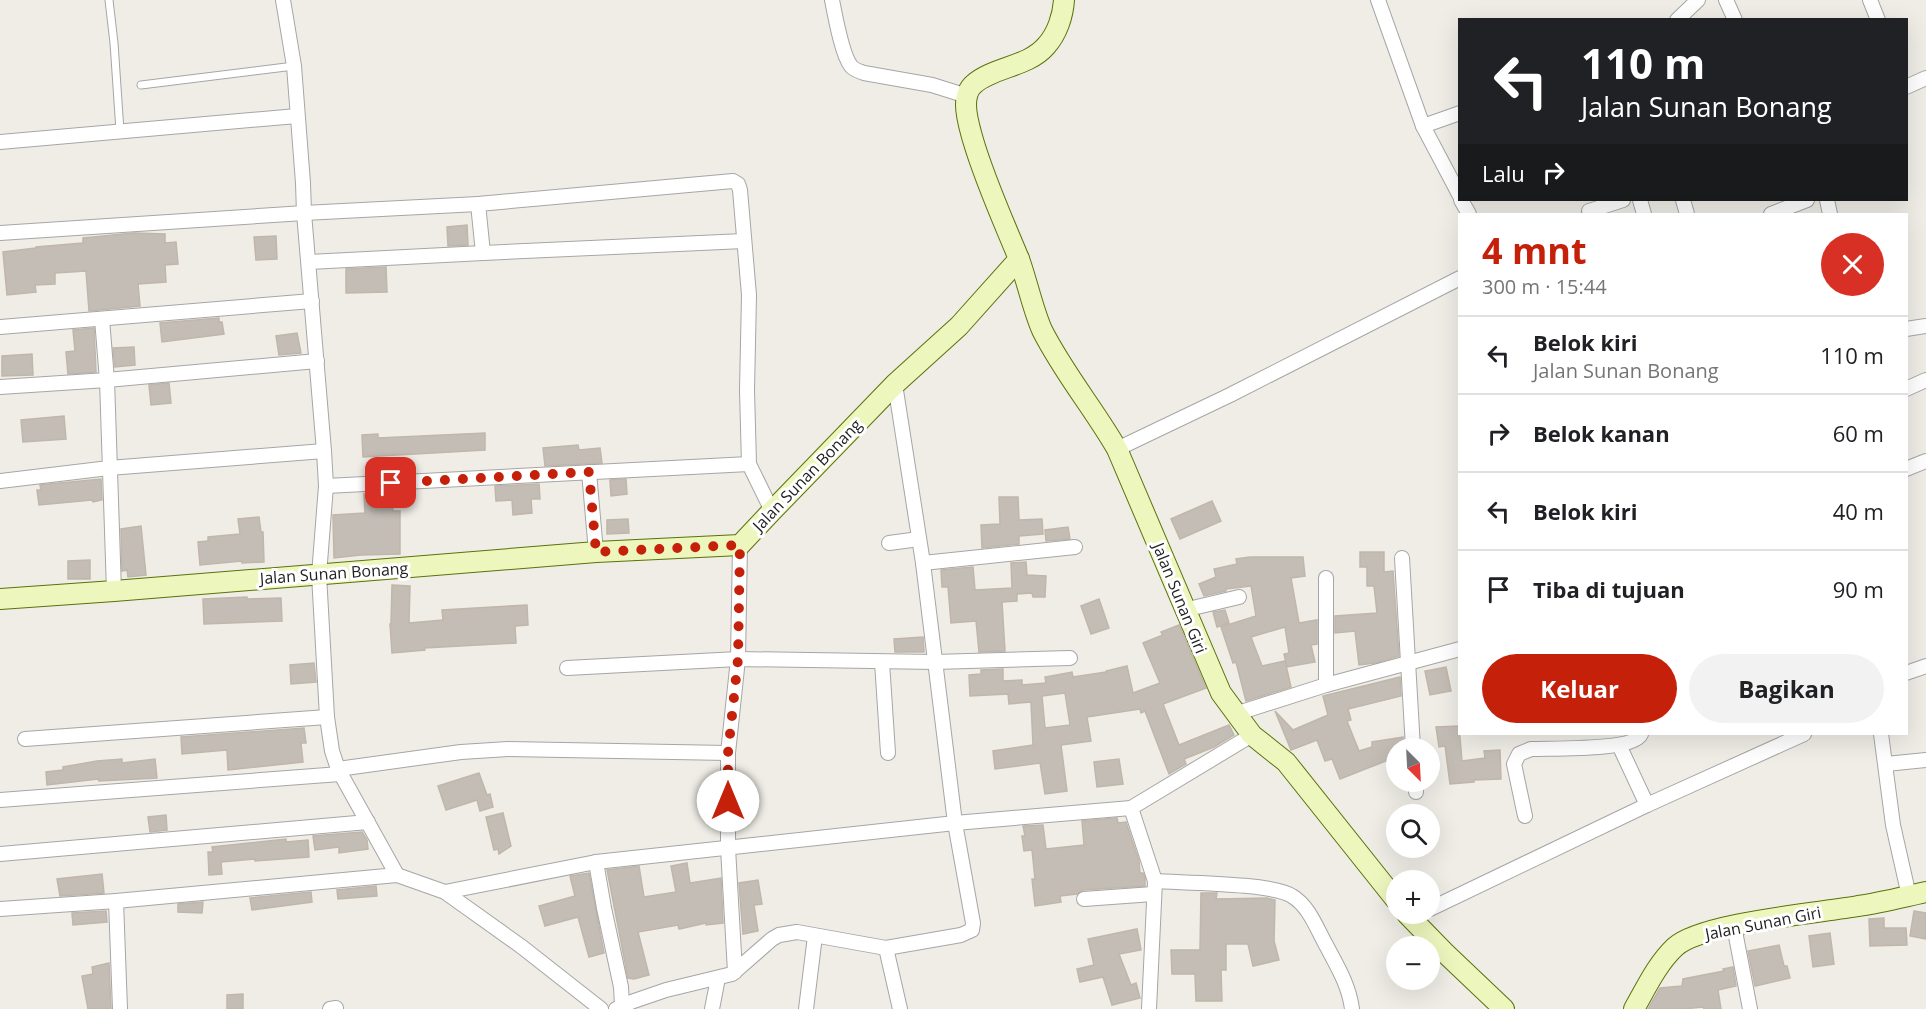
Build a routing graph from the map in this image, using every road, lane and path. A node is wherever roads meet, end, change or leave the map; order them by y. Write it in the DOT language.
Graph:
graph roads {
  1 [pos="109,0"];
  2 [pos="283,0"];
  3 [pos="832,0"];
  4 [pos="1064,0"];
  5 [pos="1378,0"];
  6 [pos="1698,0"];
  7 [pos="1726,0"];
  8 [pos="1870,0"];
  9 [pos="1679,18"];
  10 [pos="1734,18"];
  11 [pos="1877,18"];
  12 [pos="294,66"];
  13 [pos="1926,78"];
  14 [pos="141,85"];
  15 [pos="1908,85"];
  16 [pos="967,96"];
  17 [pos="1458,114"];
  18 [pos="297,116"];
  19 [pos="1424,126"];
  20 [pos="120,131"];
  21 [pos="0,142"];
  22 [pos="1458,194"];
  23 [pos="1619,201"];
  24 [pos="1804,201"];
  25 [pos="478,204"];
  26 [pos="1589,208"];
  27 [pos="304,213"];
  28 [pos="1774,213"];
  29 [pos="0,233"];
  30 [pos="744,241"];
  31 [pos="483,253"];
  32 [pos="1019,260"];
  33 [pos="309,262"];
  34 [pos="1458,279"];
  35 [pos="312,301"];
  36 [pos="102,319"];
  37 [pos="1926,326"];
  38 [pos="0,327"];
  39 [pos="1908,330"];
  40 [pos="317,361"];
  41 [pos="106,380"];
  42 [pos="1926,380"];
  43 [pos="895,384"];
  44 [pos="0,387"];
  45 [pos="1908,388"];
  46 [pos="1117,449"];
  47 [pos="324,451"];
  48 [pos="1926,461"];
  49 [pos="749,464"];
  50 [pos="109,468"];
  51 [pos="1908,468"];
  52 [pos="589,472"];
  53 [pos="0,480"];
  54 [pos="326,486"];
  55 [pos="772,511"];
  56 [pos="919,539"];
  57 [pos="889,543"];
  58 [pos="740,545"];
  59 [pos="1075,547"];
  60 [pos="596,552"];
  61 [pos="1402,558"];
  62 [pos="923,563"];
  63 [pos="319,575"];
  64 [pos="1326,578"];
  65 [pos="114,591"];
  66 [pos="1239,597"];
  67 [pos="0,598"];
  68 [pos="1184,610"];
  69 [pos="1458,650"];
  70 [pos="1070,658"];
  71 [pos="738,659"];
  72 [pos="882,662"];
  73 [pos="935,662"];
  74 [pos="1408,662"];
  75 [pos="1926,666"];
  76 [pos="567,668"];
  77 [pos="1908,672"];
  78 [pos="1326,685"];
  79 [pos="1235,714"];
  80 [pos="327,717"];
  81 [pos="1252,735"];
  82 [pos="1640,735"];
  83 [pos="1802,735"];
  84 [pos="1881,735"];
  85 [pos="1412,738"];
  86 [pos="24,739"];
  87 [pos="1619,746"];
  88 [pos="728,753"];
  89 [pos="888,753"];
  90 [pos="1926,760"];
  91 [pos="1886,764"];
  92 [pos="339,771"];
  93 [pos="0,800"];
  94 [pos="1647,805"];
  95 [pos="1131,808"];
  96 [pos="1525,816"];
  97 [pos="369,822"];
  98 [pos="955,823"];
  99 [pos="728,848"];
  100 [pos="0,854"];
  101 [pos="596,862"];
  102 [pos="397,875"];
  103 [pos="1386,887"];
  104 [pos="1154,888"];
  105 [pos="445,892"];
  106 [pos="1917,894"];
  107 [pos="1084,899"];
  108 [pos="116,901"];
  109 [pos="1440,904"];
  110 [pos="0,909"];
  111 [pos="1421,924"];
  112 [pos="1734,926"];
  113 [pos="815,936"];
  114 [pos="886,948"];
  115 [pos="735,972"];
  116 [pos="718,978"];
  117 [pos="619,1007"];
  118 [pos="120,1009"];
  119 [pos="601,1009"];
  120 [pos="712,1009"];
  121 [pos="806,1009"];
  122 [pos="900,1009"];
  123 [pos="1149,1009"];
  124 [pos="1352,1009"];
  125 [pos="1504,1009"];
  126 [pos="1634,1009"];
  127 [pos="1750,1009"];
  1 -- 20 [label="lane"];
  2 -- 12 [label="street"];
  3 -- 16 [label="street"];
  4 -- 16 [label="street"];
  5 -- 19 [label="street"];
  6 -- 9 [label="street"];
  7 -- 10 [label="street"];
  8 -- 11 [label="street"];
  12 -- 14 [label="lane"];
  12 -- 18 [label="street"];
  13 -- 15 [label="street"];
  16 -- 32 [label="street"];
  17 -- 19 [label="street"];
  18 -- 20 [label="street"];
  18 -- 27 [label="street"];
  19 -- 22 [label="street"];
  20 -- 21 [label="street"];
  23 -- 26 [label="street"];
  24 -- 28 [label="street"];
  25 -- 27 [label="street"];
  25 -- 30 [label="street"];
  25 -- 31 [label="street"];
  27 -- 29 [label="street"];
  27 -- 33 [label="street"];
  30 -- 31 [label="street"];
  30 -- 49 [label="street"];
  31 -- 33 [label="street"];
  32 -- 43 [label="street, Jalan Sunan Bonang"];
  32 -- 46 [label="street, Jalan Sunan Giri"];
  33 -- 35 [label="street"];
  34 -- 46 [label="street"];
  35 -- 36 [label="street"];
  35 -- 40 [label="street"];
  36 -- 38 [label="street"];
  36 -- 41 [label="street"];
  37 -- 39 [label="street"];
  40 -- 41 [label="street"];
  40 -- 47 [label="street"];
  41 -- 44 [label="street"];
  41 -- 50 [label="street"];
  42 -- 45 [label="street"];
  43 -- 55 [label="street, Jalan Sunan Bonang"];
  43 -- 56 [label="street"];
  46 -- 68 [label="street, Jalan Sunan Giri"];
  47 -- 50 [label="street"];
  47 -- 54 [label="street"];
  48 -- 51 [label="street"];
  49 -- 52 [label="street"];
  49 -- 55 [label="street"];
  50 -- 53 [label="street"];
  50 -- 65 [label="street"];
  52 -- 54 [label="street"];
  52 -- 60 [label="street"];
  54 -- 63 [label="street"];
  55 -- 58 [label="street, Jalan Sunan Bonang"];
  56 -- 57 [label="street"];
  56 -- 62 [label="street"];
  58 -- 60 [label="street, Jalan Sunan Bonang"];
  58 -- 71 [label="street"];
  59 -- 62 [label="street"];
  60 -- 63 [label="street, Jalan Sunan Bonang"];
  61 -- 74 [label="street"];
  62 -- 73 [label="street"];
  63 -- 65 [label="street, Jalan Sunan Bonang"];
  63 -- 80 [label="street"];
  64 -- 78 [label="street"];
  65 -- 67 [label="street, Jalan Sunan Bonang"];
  66 -- 68 [label="street"];
  68 -- 79 [label="street, Jalan Sunan Giri"];
  69 -- 74 [label="street"];
  70 -- 73 [label="street"];
  71 -- 72 [label="street"];
  71 -- 76 [label="street"];
  71 -- 88 [label="street"];
  72 -- 73 [label="street"];
  72 -- 89 [label="street"];
  73 -- 98 [label="street"];
  74 -- 78 [label="street"];
  74 -- 85 [label="street"];
  75 -- 77 [label="street"];
  78 -- 79 [label="street"];
  79 -- 81 [label="street, Jalan Sunan Giri"];
  80 -- 86 [label="street"];
  80 -- 92 [label="street"];
  81 -- 95 [label="street"];
  81 -- 103 [label="street, Jalan Sunan Giri"];
  82 -- 87 [label="street"];
  83 -- 94 [label="street"];
  84 -- 91 [label="street"];
  87 -- 94 [label="street"];
  87 -- 96 [label="street"];
  88 -- 92 [label="street"];
  88 -- 99 [label="street"];
  90 -- 91 [label="street"];
  91 -- 106 [label="street"];
  92 -- 93 [label="street"];
  92 -- 97 [label="street"];
  94 -- 109 [label="street"];
  95 -- 98 [label="street"];
  95 -- 104 [label="street"];
  97 -- 100 [label="street"];
  97 -- 102 [label="street"];
  98 -- 99 [label="street"];
  98 -- 114 [label="street"];
  99 -- 101 [label="street"];
  99 -- 115 [label="street"];
  101 -- 105 [label="street"];
  101 -- 117 [label="street"];
  102 -- 105 [label="street"];
  102 -- 108 [label="street"];
  104 -- 107 [label="street"];
  104 -- 123 [label="street"];
  104 -- 124 [label="street"];
  105 -- 119 [label="street"];
  106 -- 112 [label="street, Jalan Sunan Giri"];
  108 -- 110 [label="street"];
  108 -- 118 [label="street"];
  111 -- 125 [label="street"];
  112 -- 126 [label="street, Jalan Sunan Giri"];
  112 -- 127 [label="street"];
  113 -- 114 [label="street"];
  113 -- 115 [label="street"];
  113 -- 121 [label="street"];
  114 -- 122 [label="street"];
  115 -- 116 [label="street"];
  116 -- 117 [label="street"];
  116 -- 120 [label="street"];
}
